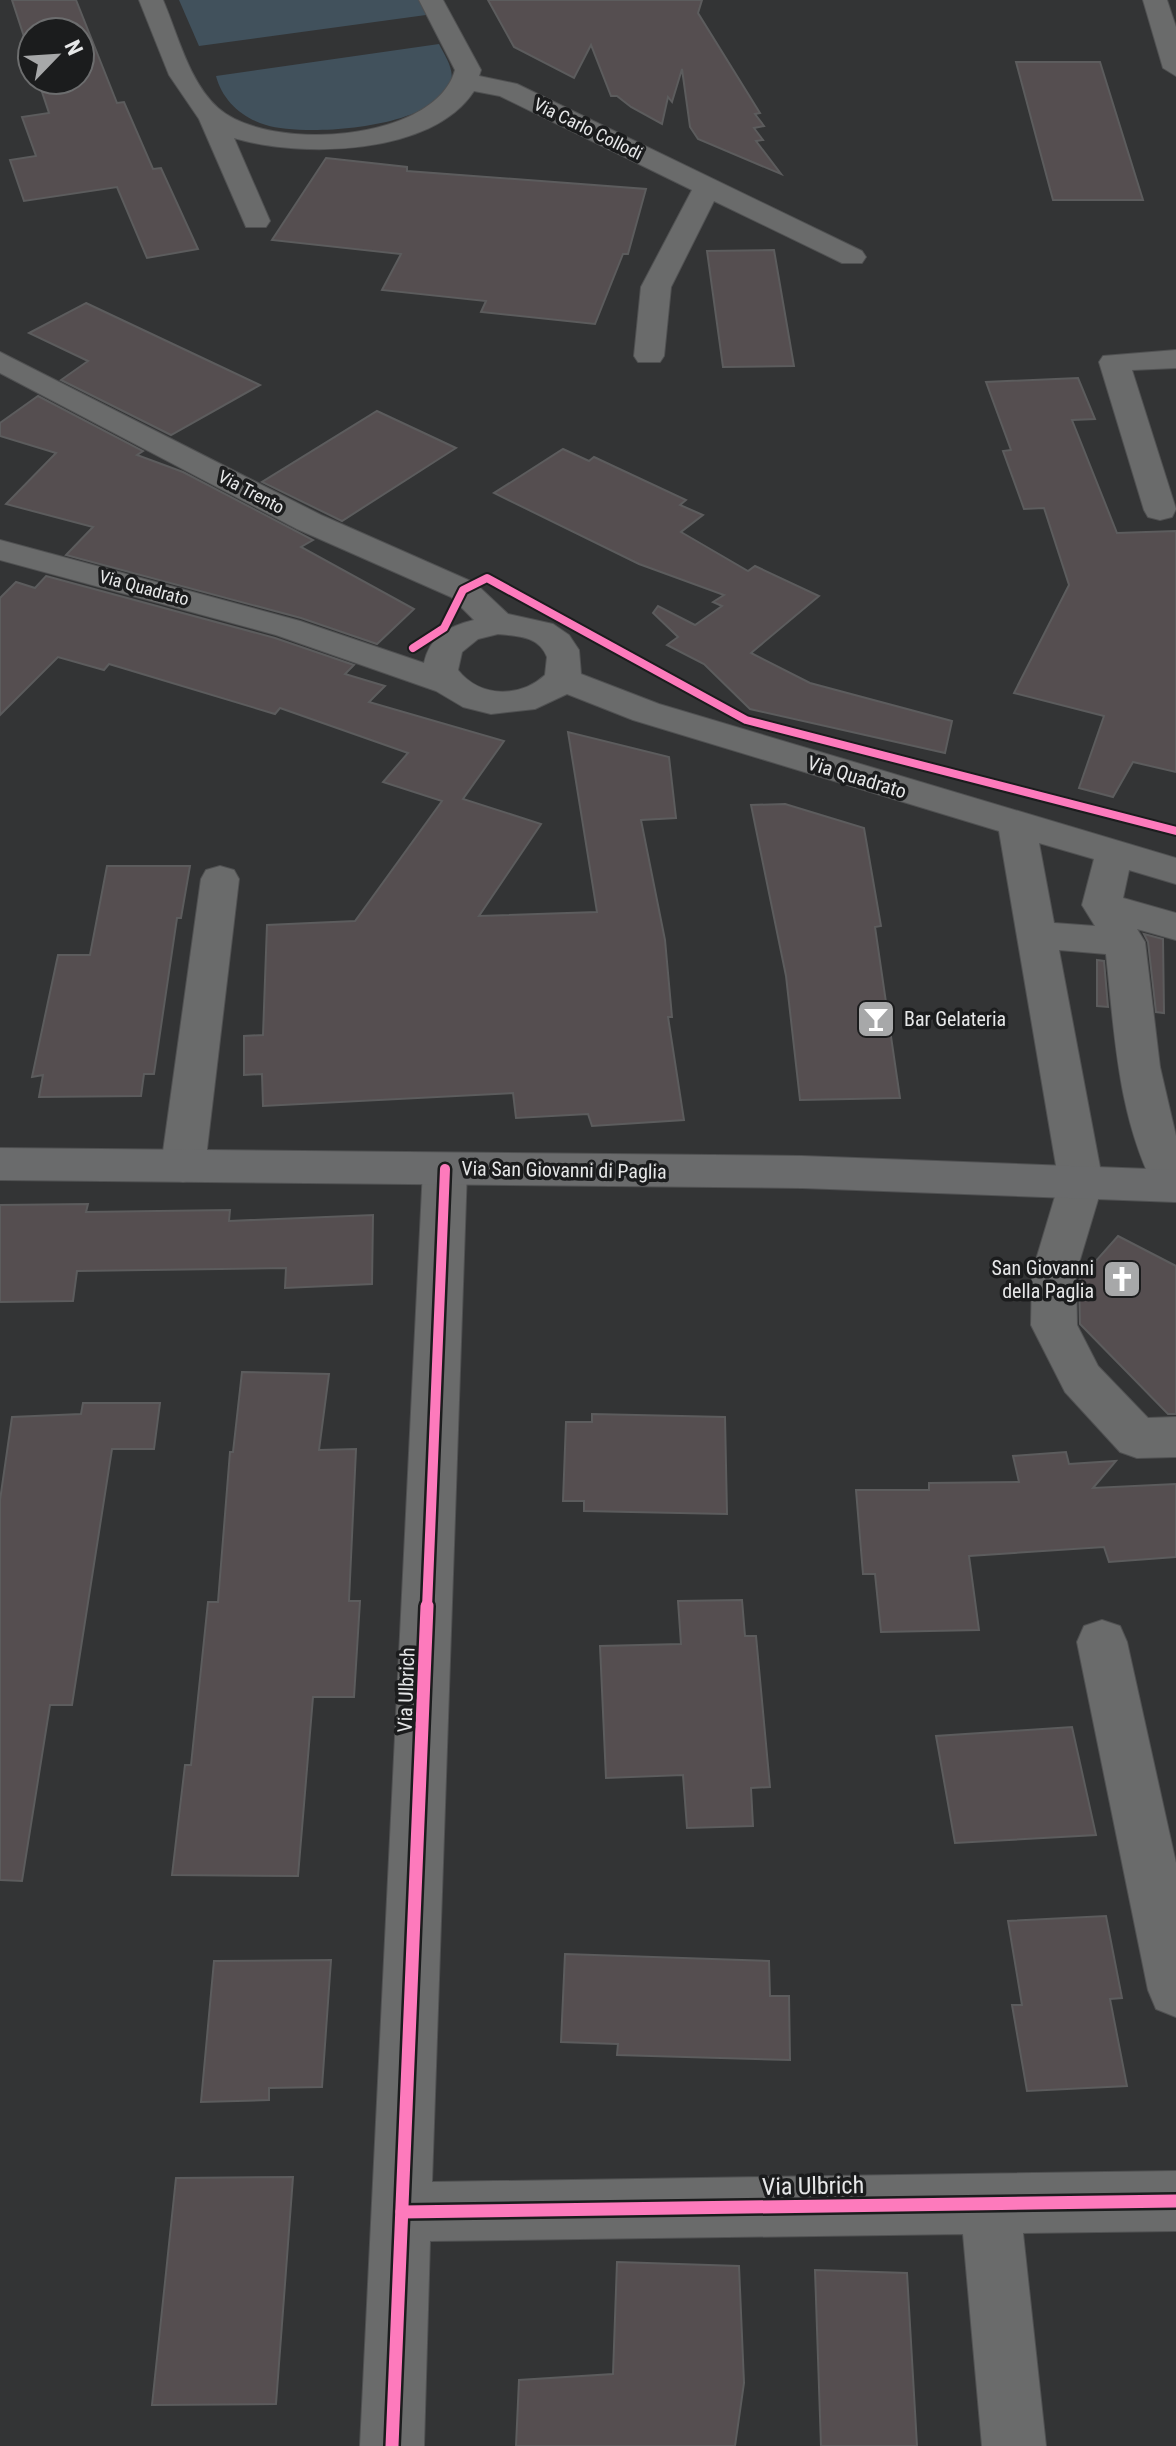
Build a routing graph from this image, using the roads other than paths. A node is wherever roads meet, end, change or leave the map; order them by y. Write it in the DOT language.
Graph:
graph roads {
  1 [pos="151,0"];
  2 [pos="431,0"];
  3 [pos="1155,0"];
  4 [pos="1176,68"];
  5 [pos="464,81"];
  6 [pos="211,116"];
  7 [pos="707,187"];
  8 [pos="256,221"];
  9 [pos="852,257"];
  10 [pos="649,356"];
  11 [pos="1176,359"];
  12 [pos="0,361"];
  13 [pos="1160,510"];
  14 [pos="0,550"];
  15 [pos="498,624"];
  16 [pos="446,665"];
  17 [pos="561,679"];
  18 [pos="1017,826"];
  19 [pos="1114,854"];
  20 [pos="1169,871"];
  21 [pos="220,879"];
  22 [pos="1102,905"];
  23 [pos="1176,927"];
  24 [pos="1037,935"];
  25 [pos="1125,942"];
  26 [pos="0,1164"];
  27 [pos="183,1166"];
  28 [pos="445,1169"];
  29 [pos="1081,1183"];
  30 [pos="1176,1186"];
  31 [pos="1176,1437"];
  32 [pos="1102,1642"];
  33 [pos="1176,1990"];
  34 [pos="1176,2201"];
  35 [pos="990,2204"];
  36 [pos="402,2212"];
  37 [pos="392,2446"];
  38 [pos="1014,2446"];
  1 -- 6 [label="street"];
  2 -- 5 [label="street"];
  3 -- 4 [label="street"];
  5 -- 6 [label="street"];
  5 -- 7 [label="street, Via Carlo Collodi"];
  6 -- 8 [label="street"];
  7 -- 9 [label="street, Via Carlo Collodi"];
  7 -- 10 [label="street"];
  11 -- 13 [label="street"];
  12 -- 15 [label="street, Via Trento"];
  14 -- 16 [label="street, Via Quadrato"];
  15 -- 16 [label="street"];
  15 -- 17 [label="street"];
  16 -- 17 [label="street, Via Quadrato"];
  17 -- 18 [label="street, Via Quadrato"];
  18 -- 19 [label="street, Via Quadrato"];
  18 -- 24 [label="street"];
  19 -- 20 [label="street, Via Quadrato"];
  19 -- 22 [label="street"];
  21 -- 27 [label="street"];
  22 -- 23 [label="street"];
  22 -- 25 [label="street"];
  24 -- 25 [label="street"];
  24 -- 29 [label="street"];
  25 -- 30 [label="street"];
  26 -- 27 [label="main road, Via San Giovanni di Paglia"];
  27 -- 28 [label="main road, Via San Giovanni di Paglia"];
  28 -- 29 [label="main road, Via San Giovanni di Paglia"];
  28 -- 36 [label="street, Via Ulbrich"];
  29 -- 30 [label="main road, Via San Giovanni di Paglia"];
  29 -- 31 [label="street"];
  32 -- 33 [label="street"];
  34 -- 35 [label="street, Via Ulbrich"];
  35 -- 36 [label="street, Via Ulbrich"];
  35 -- 38 [label="street"];
  36 -- 37 [label="street, Via Ulbrich"];
}
